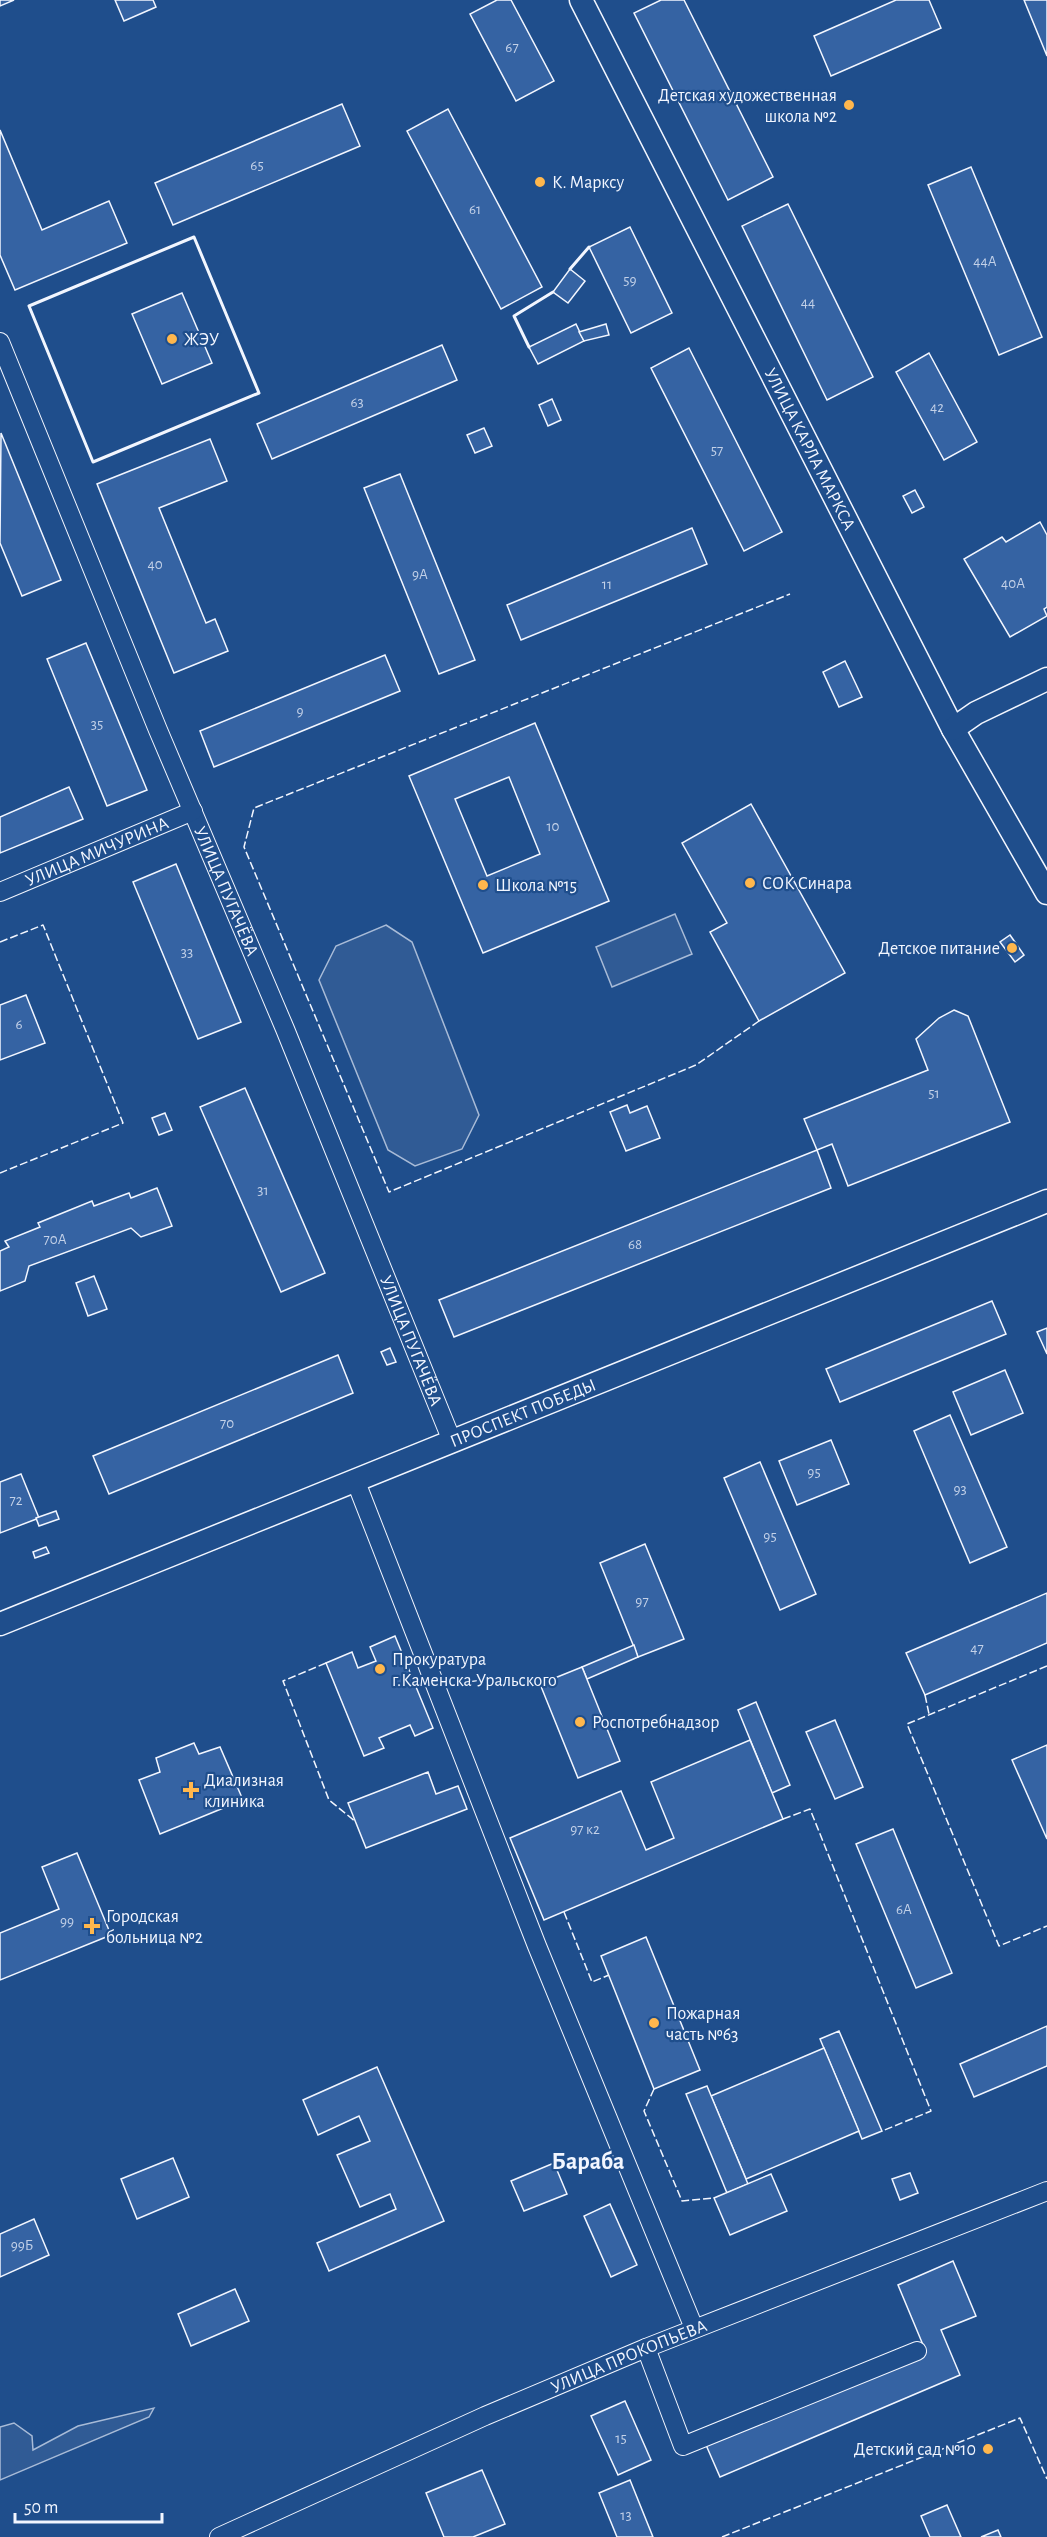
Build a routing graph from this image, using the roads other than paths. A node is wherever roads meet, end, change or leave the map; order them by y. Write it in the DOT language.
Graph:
graph roads {
  1 [pos="581,0"];
  2 [pos="0,342"];
  3 [pos="1047,679"];
  4 [pos="953,729"];
  5 [pos="193,811"];
  6 [pos="0,892"];
  7 [pos="1047,893"];
  8 [pos="1047,1201"];
  9 [pos="452,1441"];
  10 [pos="356,1482"];
  11 [pos="0,1624"];
  12 [pos="1047,2191"];
  13 [pos="694,2328"];
  14 [pos="646,2348"];
  15 [pos="917,2351"];
  16 [pos="219,2537"];
  1 -- 4 [label="street, УЛИЦА КАРЛА МАРКСА"];
  2 -- 5 [label="street, УЛИЦА ПУГАЧЁВА"];
  3 -- 4 [label="street"];
  4 -- 7 [label="street, УЛИЦА КАРЛА МАРКСА"];
  5 -- 6 [label="street, УЛИЦА МИЧУРИНА"];
  5 -- 9 [label="street, УЛИЦА ПУГАЧЁВА"];
  8 -- 9 [label="street, ПРОСПЕКТ ПОБЕДЫ"];
  9 -- 10 [label="street, ПРОСПЕКТ ПОБЕДЫ"];
  10 -- 11 [label="street, ПРОСПЕКТ ПОБЕДЫ"];
  10 -- 13 [label="street"];
  12 -- 13 [label="street, УЛИЦА ПРОКОПЬЕВА"];
  13 -- 14 [label="street, УЛИЦА ПРОКОПЬЕВА"];
  14 -- 15 [label="street"];
  14 -- 16 [label="street, УЛИЦА ПРОКОПЬЕВА"];
}
